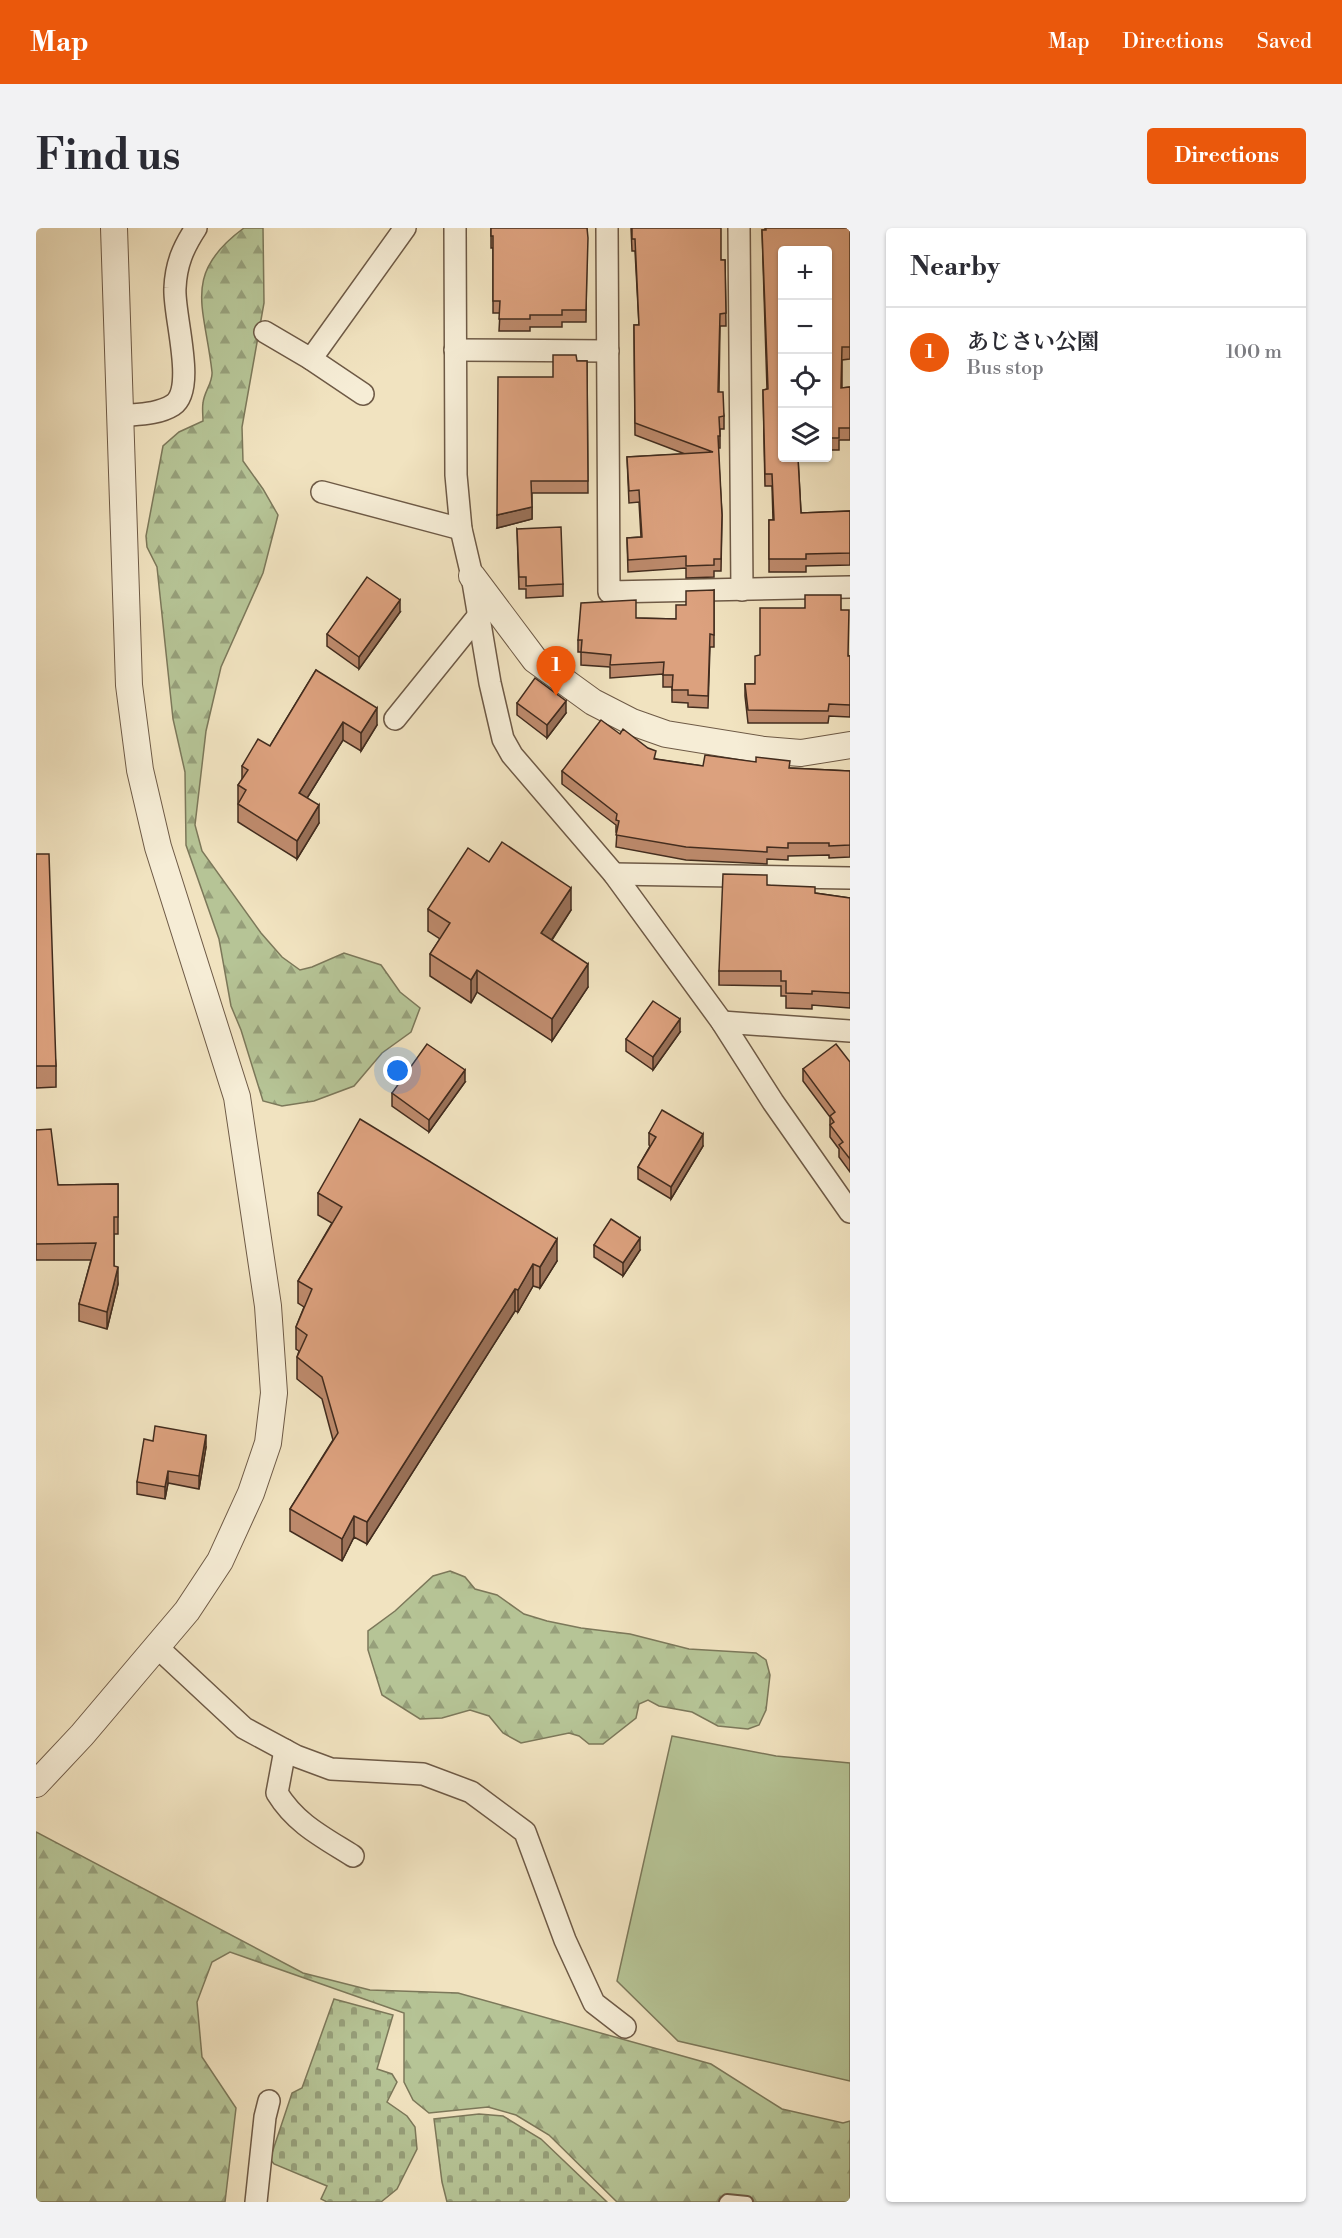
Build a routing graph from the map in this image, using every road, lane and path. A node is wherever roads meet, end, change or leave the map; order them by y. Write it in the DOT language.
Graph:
graph roads {
  1 [pos="114,228"];
  2 [pos="196,228"];
  3 [pos="405,228"];
  4 [pos="455,228"];
  5 [pos="607,228"];
  6 [pos="739,228"];
  7 [pos="265,332"];
  8 [pos="455,351"];
  9 [pos="608,351"];
  10 [pos="311,358"];
  11 [pos="363,394"];
  12 [pos="119,416"];
  13 [pos="322,492"];
  14 [pos="461,528"];
  15 [pos="472,576"];
  16 [pos="850,587"];
  17 [pos="742,590"];
  18 [pos="479,615"];
  19 [pos="395,719"];
  20 [pos="850,745"];
  21 [pos="614,874"];
  22 [pos="850,878"];
  23 [pos="722,1022"];
  24 [pos="850,1031"];
  25 [pos="850,1212"];
  26 [pos="156,1647"];
  27 [pos="285,1750"];
  28 [pos="36,1784"];
  29 [pos="353,1856"];
  30 [pos="625,2027"];
  31 [pos="269,2101"];
  32 [pos="256,2202"];
  33 [pos="725,2202"];
  34 [pos="747,2202"];
  1 -- 12 [label="street"];
  2 -- 12 [label="street"];
  3 -- 10 [label="street"];
  4 -- 8 [label="street"];
  5 -- 9 [label="street"];
  6 -- 17 [label="street"];
  7 -- 10 [label="street"];
  8 -- 9 [label="street"];
  8 -- 14 [label="street"];
  9 -- 17 [label="street"];
  10 -- 11 [label="street"];
  12 -- 26 [label="street"];
  13 -- 14 [label="street"];
  14 -- 15 [label="street"];
  15 -- 18 [label="street"];
  15 -- 20 [label="street"];
  16 -- 17 [label="street"];
  18 -- 19 [label="street"];
  18 -- 21 [label="street"];
  21 -- 22 [label="street"];
  21 -- 23 [label="street"];
  23 -- 24 [label="street"];
  23 -- 25 [label="street"];
  26 -- 27 [label="street"];
  26 -- 28 [label="street"];
  27 -- 29 [label="street"];
  27 -- 30 [label="street"];
  31 -- 32 [label="street"];
  33 -- 34 [label="lane"];
}
